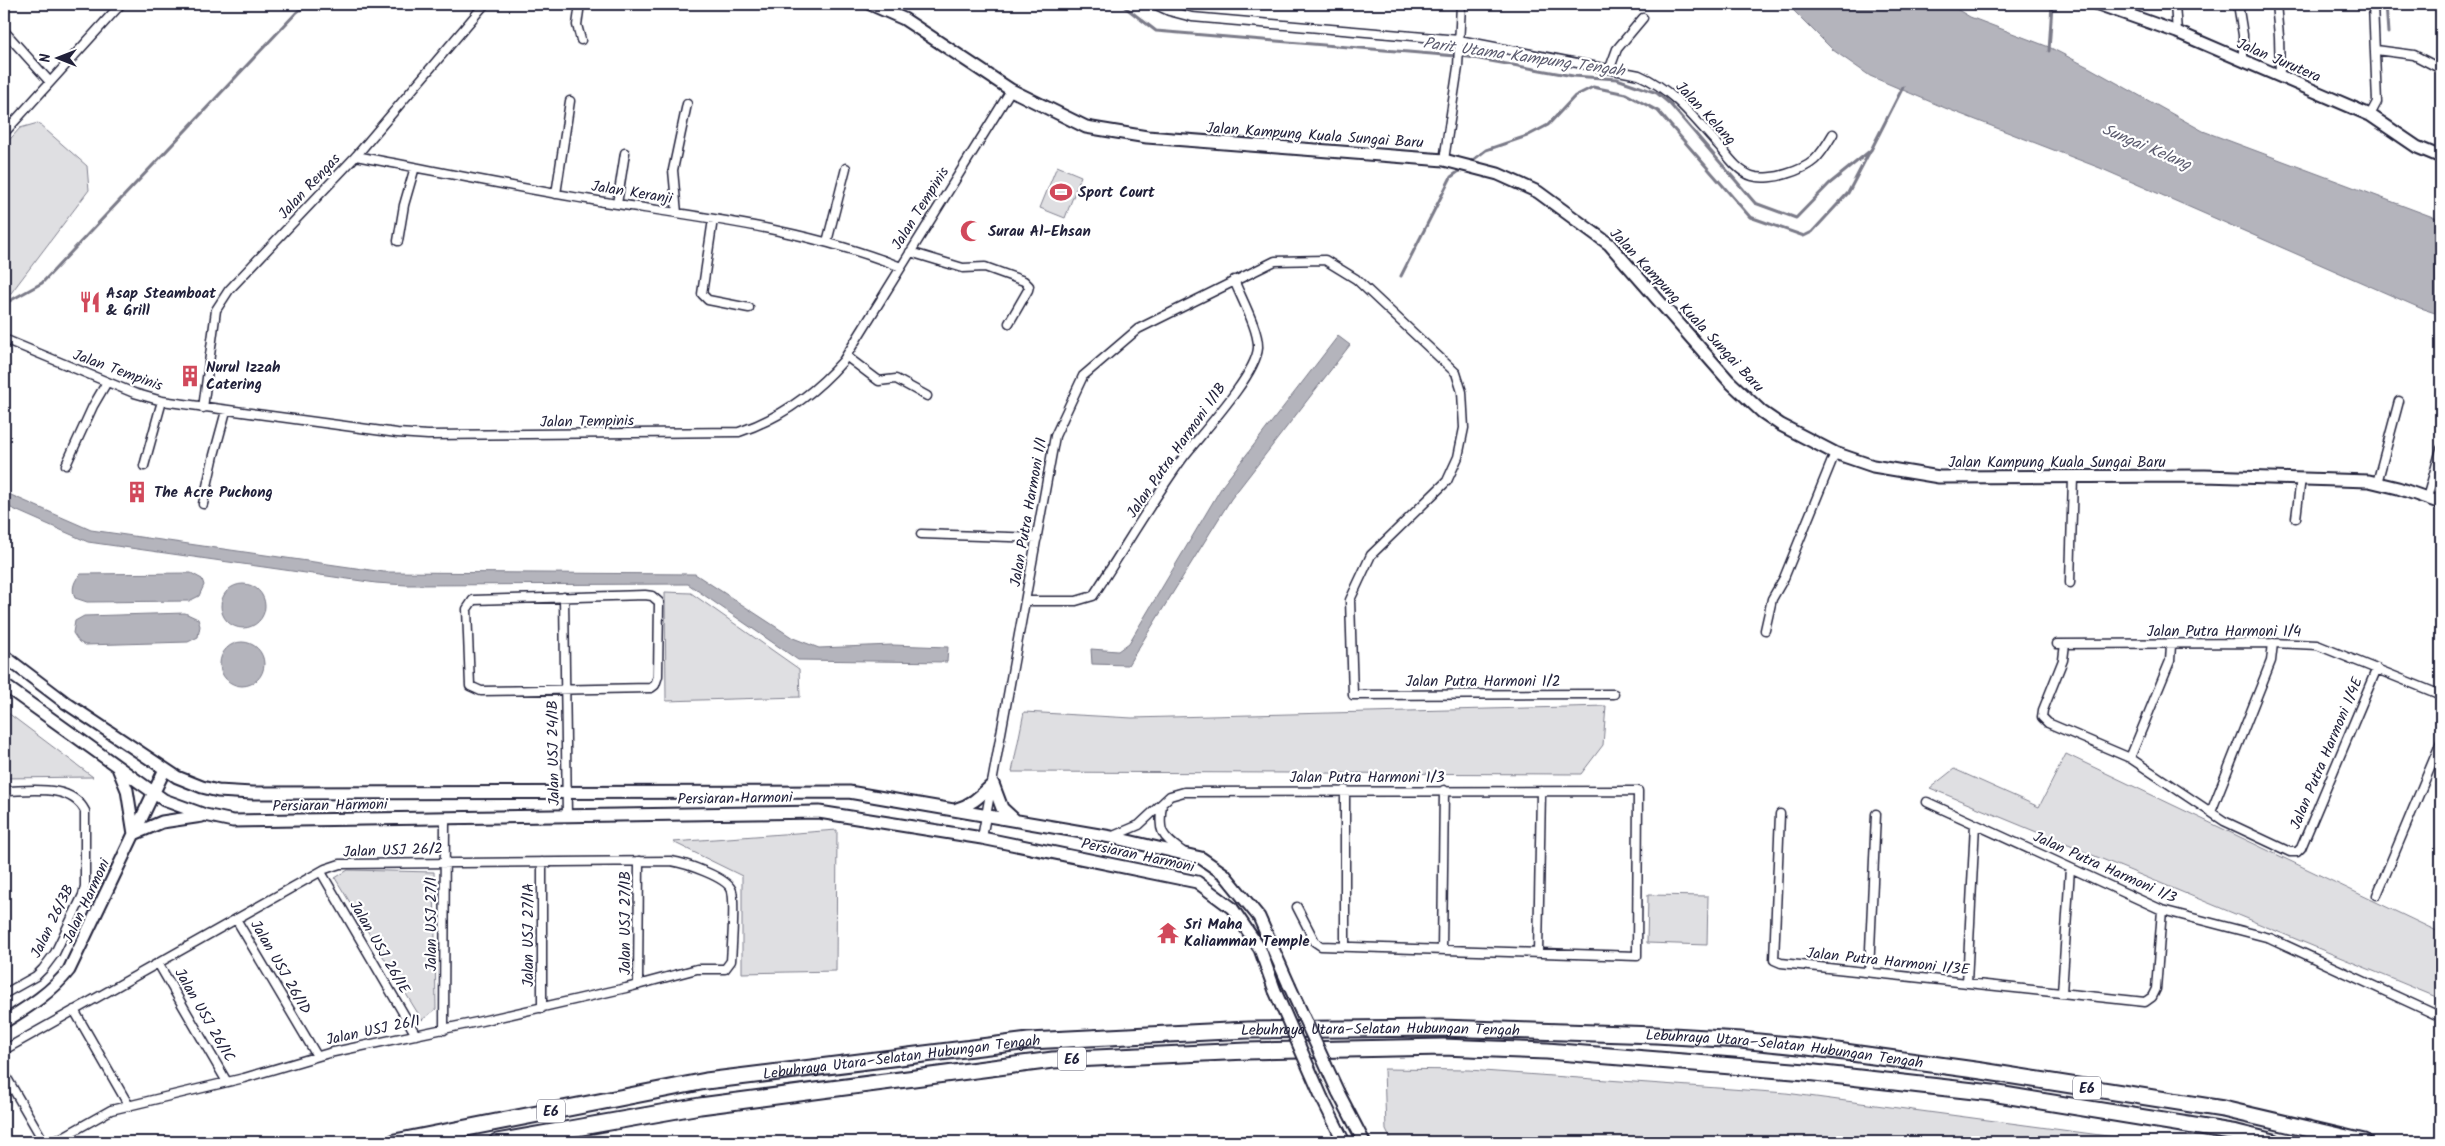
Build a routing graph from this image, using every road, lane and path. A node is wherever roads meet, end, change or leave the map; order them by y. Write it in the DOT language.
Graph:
graph roads {
  1 [pos="121,4"];
  2 [pos="485,4"];
  3 [pos="580,4"];
  4 [pos="870,4"];
  5 [pos="1154,4"];
  6 [pos="1461,4"];
  7 [pos="2098,4"];
  8 [pos="2175,4"];
  9 [pos="2238,4"];
  10 [pos="2276,4"];
  11 [pos="2374,4"];
  12 [pos="2111,6"];
  13 [pos="1643,18"];
  14 [pos="5,32"];
  15 [pos="2177,32"];
  16 [pos="581,40"];
  17 [pos="1460,44"];
  18 [pos="2376,50"];
  19 [pos="2242,61"];
  20 [pos="1610,68"];
  21 [pos="2441,69"];
  22 [pos="2280,77"];
  23 [pos="50,82"];
  24 [pos="1011,90"];
  25 [pos="570,101"];
  26 [pos="687,104"];
  27 [pos="2370,115"];
  28 [pos="4,133"];
  29 [pos="1833,134"];
  30 [pos="625,153"];
  31 [pos="356,156"];
  32 [pos="2441,156"];
  33 [pos="1444,160"];
  34 [pos="414,167"];
  35 [pos="846,168"];
  36 [pos="556,194"];
  37 [pos="617,204"];
  38 [pos="677,213"];
  39 [pos="713,219"];
  40 [pos="398,241"];
  41 [pos="827,242"];
  42 [pos="910,252"];
  43 [pos="901,267"];
  44 [pos="1234,280"];
  45 [pos="749,308"];
  46 [pos="1009,323"];
  47 [pos="4,339"];
  48 [pos="846,356"];
  49 [pos="107,382"];
  50 [pos="927,396"];
  51 [pos="162,401"];
  52 [pos="2398,401"];
  53 [pos="203,408"];
  54 [pos="226,411"];
  55 [pos="2441,449"];
  56 [pos="1835,453"];
  57 [pos="66,465"];
  58 [pos="144,466"];
  59 [pos="2073,477"];
  60 [pos="2301,478"];
  61 [pos="2377,483"];
  62 [pos="2428,498"];
  63 [pos="2441,503"];
  64 [pos="204,504"];
  65 [pos="2296,518"];
  66 [pos="921,534"];
  67 [pos="1037,538"];
  68 [pos="2070,583"];
  69 [pos="564,597"];
  70 [pos="1026,601"];
  71 [pos="1765,630"];
  72 [pos="2273,643"];
  73 [pos="2171,644"];
  74 [pos="4,656"];
  75 [pos="2377,668"];
  76 [pos="4,685"];
  77 [pos="566,690"];
  78 [pos="1614,694"];
  79 [pos="1353,695"];
  80 [pos="2441,695"];
  81 [pos="2441,742"];
  82 [pos="2130,758"];
  83 [pos="118,767"];
  84 [pos="165,769"];
  85 [pos="993,784"];
  86 [pos="1345,790"];
  87 [pos="1444,790"];
  88 [pos="4,791"];
  89 [pos="1541,791"];
  90 [pos="153,792"];
  91 [pos="567,792"];
  92 [pos="1927,802"];
  93 [pos="1162,804"];
  94 [pos="951,810"];
  95 [pos="2211,812"];
  96 [pos="1780,814"];
  97 [pos="1876,814"];
  98 [pos="986,815"];
  99 [pos="205,816"];
  100 [pos="568,816"];
  101 [pos="445,818"];
  102 [pos="1015,820"];
  103 [pos="1975,824"];
  104 [pos="134,834"];
  105 [pos="1111,837"];
  106 [pos="982,838"];
  107 [pos="1187,855"];
  108 [pos="639,861"];
  109 [pos="445,862"];
  110 [pos="542,862"];
  111 [pos="2070,868"];
  112 [pos="321,872"];
  113 [pos="2377,894"];
  114 [pos="1297,907"];
  115 [pos="2162,910"];
  116 [pos="236,919"];
  117 [pos="1345,946"];
  118 [pos="1442,950"];
  119 [pos="1538,953"];
  120 [pos="158,962"];
  121 [pos="706,969"];
  122 [pos="1869,972"];
  123 [pos="1967,983"];
  124 [pos="638,985"];
  125 [pos="2062,993"];
  126 [pos="4,994"];
  127 [pos="542,1008"];
  128 [pos="74,1010"];
  129 [pos="2441,1016"];
  130 [pos="4,1022"];
  131 [pos="444,1030"];
  132 [pos="416,1035"];
  133 [pos="4,1050"];
  134 [pos="317,1056"];
  135 [pos="4,1073"];
  136 [pos="227,1082"];
  137 [pos="128,1106"];
  138 [pos="44,1142"];
  139 [pos="54,1142"];
  140 [pos="395,1142"];
  141 [pos="497,1142"];
  142 [pos="1344,1142"];
  143 [pos="1364,1142"];
  144 [pos="2274,1142"];
  145 [pos="2364,1142"];
  1 -- 23 [label="street"];
  2 -- 31 [label="street, Jalan Rengas"];
  3 -- 16 [label="street"];
  4 -- 24 [label="main road, Jalan Kampung Kuala Sungai Baru"];
  5 -- 17 [label="street, Jalan Kelang"];
  6 -- 17 [label="street"];
  7 -- 12 [label="main road, Jalan Jurutera"];
  8 -- 15 [label="street"];
  9 -- 19 [label="street"];
  10 -- 22 [label="street"];
  11 -- 18 [label="street"];
  12 -- 15 [label="main road, Jalan Jurutera"];
  13 -- 20 [label="street"];
  14 -- 23 [label="street"];
  15 -- 19 [label="main road, Jalan Jurutera"];
  17 -- 20 [label="street, Jalan Kelang"];
  17 -- 33 [label="street"];
  18 -- 21 [label="street"];
  18 -- 27 [label="street"];
  19 -- 22 [label="main road, Jalan Jurutera"];
  20 -- 29 [label="street, Jalan Kelang"];
  22 -- 27 [label="main road, Jalan Jurutera"];
  23 -- 28 [label="street"];
  24 -- 33 [label="main road, Jalan Kampung Kuala Sungai Baru"];
  24 -- 42 [label="street, Jalan Tempinis"];
  25 -- 36 [label="street"];
  26 -- 38 [label="street"];
  27 -- 32 [label="main road, Jalan Jurutera"];
  30 -- 37 [label="street"];
  31 -- 34 [label="street, Jalan Keranji"];
  31 -- 53 [label="street, Jalan Rengas"];
  33 -- 56 [label="main road, Jalan Kampung Kuala Sungai Baru"];
  34 -- 36 [label="street, Jalan Keranji"];
  34 -- 40 [label="street"];
  35 -- 41 [label="street"];
  36 -- 37 [label="street, Jalan Keranji"];
  37 -- 38 [label="street, Jalan Keranji"];
  38 -- 39 [label="street, Jalan Keranji"];
  39 -- 41 [label="street, Jalan Keranji"];
  39 -- 45 [label="street"];
  41 -- 43 [label="street, Jalan Keranji"];
  42 -- 43 [label="street, Jalan Tempinis"];
  42 -- 46 [label="street"];
  43 -- 48 [label="street, Jalan Tempinis"];
  44 -- 67 [label="street, Jalan Putra Harmoni 1/1"];
  44 -- 70 [label="street, Jalan Putra Harmoni 1/1B"];
  44 -- 79 [label="street, Jalan Putra Harmoni 1/1"];
  47 -- 49 [label="street, Jalan Tempinis"];
  48 -- 50 [label="street"];
  48 -- 54 [label="street, Jalan Tempinis"];
  49 -- 51 [label="street, Jalan Tempinis"];
  49 -- 57 [label="street"];
  51 -- 53 [label="street, Jalan Tempinis"];
  51 -- 58 [label="street"];
  52 -- 61 [label="street"];
  53 -- 54 [label="street, Jalan Tempinis"];
  54 -- 64 [label="street"];
  55 -- 62 [label="street"];
  56 -- 59 [label="main road, Jalan Kampung Kuala Sungai Baru"];
  56 -- 71 [label="street"];
  59 -- 60 [label="main road, Jalan Kampung Kuala Sungai Baru"];
  59 -- 68 [label="street"];
  60 -- 61 [label="main road, Jalan Kampung Kuala Sungai Baru"];
  60 -- 65 [label="street"];
  61 -- 62 [label="main road, Jalan Kampung Kuala Sungai Baru"];
  62 -- 63 [label="main road, Jalan Kampung Kuala Sungai Baru"];
  66 -- 67 [label="street"];
  67 -- 70 [label="street, Jalan Putra Harmoni 1/1"];
  69 -- 77 [label="street, Jalan USJ 24/1B"];
  69 -- 77 [label="street"];
  69 -- 77 [label="street"];
  70 -- 85 [label="street, Jalan Putra Harmoni 1/1"];
  72 -- 73 [label="street, Jalan Putra Harmoni 1/4"];
  72 -- 75 [label="street, Jalan Putra Harmoni 1/4"];
  72 -- 95 [label="street"];
  73 -- 82 [label="street"];
  73 -- 82 [label="street, Jalan Putra Harmoni 1/4"];
  74 -- 84 [label="main road, Persiaran Harmoni"];
  75 -- 80 [label="street, Jalan Putra Harmoni 1/4"];
  75 -- 95 [label="street, Jalan Putra Harmoni 1/4E"];
  76 -- 83 [label="main road, Persiaran Harmoni"];
  77 -- 91 [label="street, Jalan USJ 24/1B"];
  78 -- 79 [label="street, Jalan Putra Harmoni 1/2"];
  81 -- 113 [label="street"];
  82 -- 95 [label="street"];
  83 -- 90 [label="main road, Persiaran Harmoni"];
  83 -- 104 [label="main road"];
  84 -- 90 [label="main road, Jalan Harmoni"];
  84 -- 91 [label="main road, Persiaran Harmoni"];
  85 -- 94 [label="main road"];
  85 -- 98 [label="street, Jalan Putra Harmoni 1/1"];
  85 -- 102 [label="main road"];
  86 -- 87 [label="street, Jalan Putra Harmoni 1/3"];
  86 -- 93 [label="street, Jalan Putra Harmoni 1/3"];
  86 -- 117 [label="street"];
  87 -- 89 [label="street, Jalan Putra Harmoni 1/3"];
  87 -- 118 [label="street"];
  88 -- 126 [label="street, Jalan 26/3B"];
  89 -- 119 [label="street"];
  89 -- 119 [label="street, Jalan Putra Harmoni 1/3"];
  90 -- 99 [label="main road, Persiaran Harmoni"];
  90 -- 104 [label="main road, Jalan Harmoni"];
  91 -- 94 [label="main road, Persiaran Harmoni"];
  91 -- 100 [label="street, Jalan USJ 24/1B"];
  92 -- 103 [label="street, Jalan Putra Harmoni 1/3"];
  93 -- 105 [label="street, Jalan Putra Harmoni 1/3"];
  93 -- 107 [label="street, Persiaran Harmoni"];
  94 -- 98 [label="main road, Persiaran Harmoni"];
  96 -- 122 [label="street, Jalan Putra Harmoni 1/3E"];
  97 -- 122 [label="street"];
  98 -- 102 [label="main road, Persiaran Harmoni"];
  98 -- 106 [label="street, Jalan Putra Harmoni 1/1"];
  99 -- 101 [label="main road, Persiaran Harmoni"];
  99 -- 104 [label="main road"];
  100 -- 101 [label="main road, Persiaran Harmoni"];
  100 -- 106 [label="main road, Persiaran Harmoni"];
  101 -- 109 [label="street, Jalan USJ 27/1"];
  102 -- 105 [label="main road, Persiaran Harmoni"];
  103 -- 111 [label="street, Jalan Putra Harmoni 1/3"];
  103 -- 123 [label="street"];
  104 -- 130 [label="main road, Jalan Harmoni"];
  105 -- 107 [label="main road, Persiaran Harmoni"];
  106 -- 142 [label="main road, Persiaran Harmoni, bridge"];
  107 -- 143 [label="main road, Persiaran Harmoni, bridge"];
  108 -- 110 [label="street, Jalan USJ 26/2"];
  108 -- 121 [label="street, Jalan USJ 26/2"];
  108 -- 124 [label="street, Jalan USJ 27/1B"];
  109 -- 110 [label="street, Jalan USJ 26/2"];
  109 -- 112 [label="street, Jalan USJ 26/2"];
  109 -- 131 [label="street, Jalan USJ 27/1"];
  110 -- 127 [label="street, Jalan USJ 27/1A"];
  111 -- 115 [label="street, Jalan Putra Harmoni 1/3"];
  111 -- 125 [label="street"];
  112 -- 116 [label="street, Jalan USJ 26/2"];
  112 -- 132 [label="street, Jalan USJ 26/1E"];
  114 -- 117 [label="street"];
  115 -- 125 [label="street, Jalan Putra Harmoni 1/3E"];
  115 -- 129 [label="street, Jalan Putra Harmoni 1/3"];
  116 -- 120 [label="street, Jalan USJ 26/2"];
  116 -- 134 [label="street, Jalan USJ 26/1D"];
  117 -- 118 [label="street"];
  118 -- 119 [label="street"];
  120 -- 128 [label="street, Jalan USJ 26/2"];
  120 -- 136 [label="street, Jalan USJ 26/1C"];
  121 -- 124 [label="street, Jalan USJ 26/1"];
  122 -- 123 [label="street, Jalan Putra Harmoni 1/3E"];
  123 -- 125 [label="street, Jalan Putra Harmoni 1/3E"];
  124 -- 127 [label="street, Jalan USJ 26/1"];
  127 -- 131 [label="street, Jalan USJ 26/1"];
  128 -- 133 [label="street, Jalan USJ 26/2"];
  128 -- 137 [label="street"];
  131 -- 132 [label="street, Jalan USJ 26/1"];
  132 -- 134 [label="street, Jalan USJ 26/1"];
  134 -- 136 [label="street, Jalan USJ 26/1"];
  135 -- 138 [label="street"];
  136 -- 137 [label="street, Jalan USJ 26/1"];
  137 -- 139 [label="street, Jalan USJ 26/1"];
  140 -- 145 [label="highway, Lebuhraya Utara–Selatan Hubungan Tengah / E6"];
  141 -- 144 [label="highway, Lebuhraya Utara–Selatan Hubungan Tengah / E6"];
}
